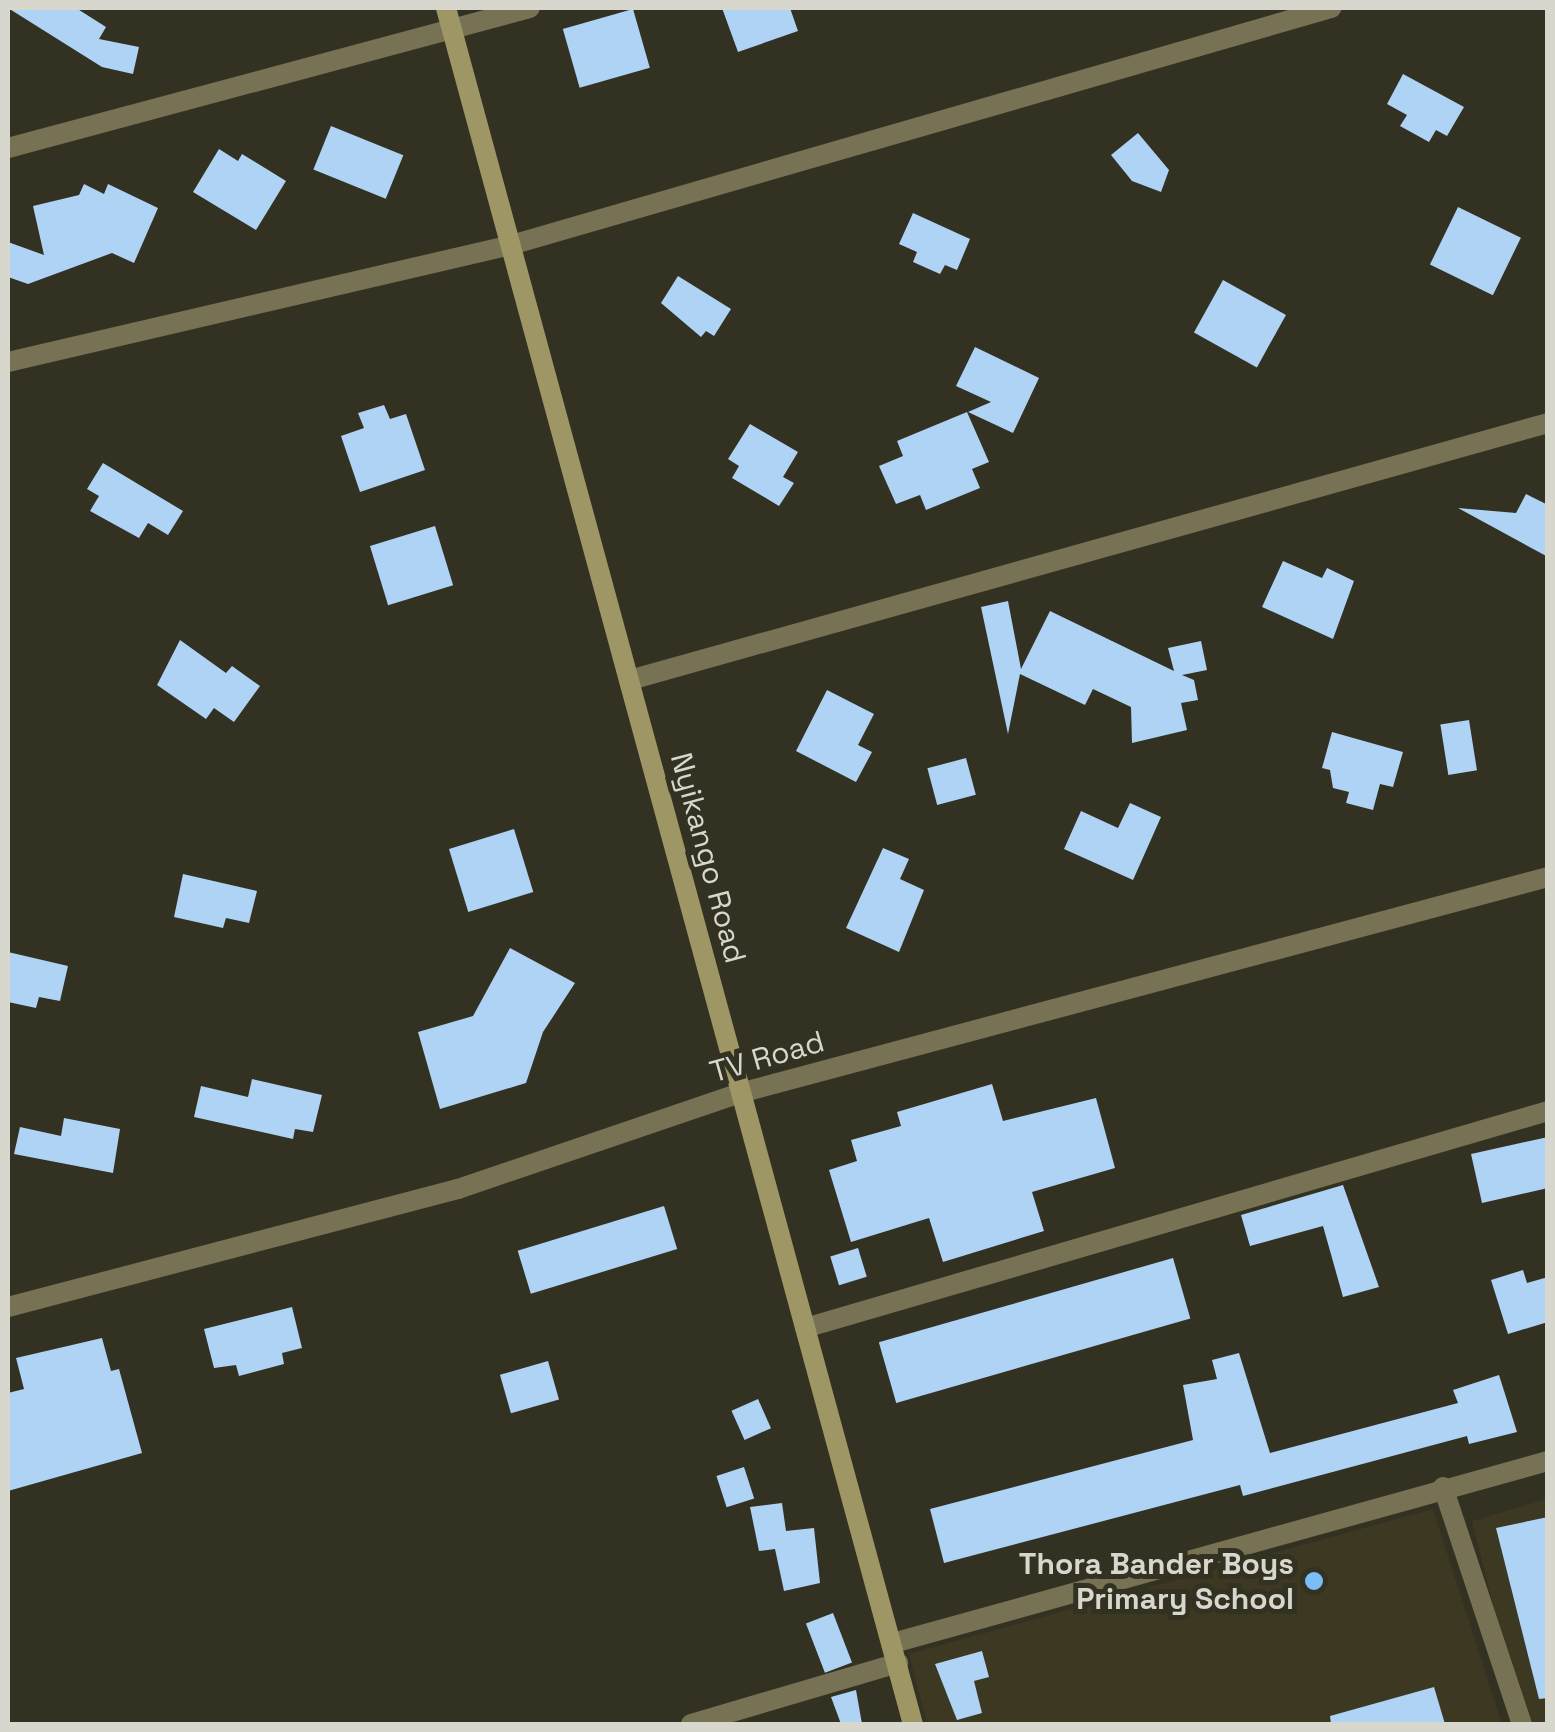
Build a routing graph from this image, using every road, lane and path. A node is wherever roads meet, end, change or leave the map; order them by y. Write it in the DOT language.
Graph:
graph roads {
  1 [pos="446,8"];
  2 [pos="530,8"];
  3 [pos="1331,8"];
  4 [pos="452,30"];
  5 [pos="8,148"];
  6 [pos="511,245"];
  7 [pos="8,362"];
  8 [pos="1548,422"];
  9 [pos="630,680"];
  10 [pos="1548,878"];
  11 [pos="740,1093"];
  12 [pos="1548,1111"];
  13 [pos="8,1307"];
  14 [pos="805,1328"];
  15 [pos="1548,1461"];
  16 [pos="1442,1487"];
  17 [pos="896,1653"];
  18 [pos="691,1724"];
  19 [pos="914,1724"];
  20 [pos="1522,1724"];
  1 -- 4 [label="street, Nyikango Road"];
  2 -- 4 [label="street"];
  3 -- 6 [label="street"];
  4 -- 5 [label="street"];
  4 -- 6 [label="street, Nyikango Road"];
  6 -- 7 [label="street"];
  6 -- 9 [label="street, Nyikango Road"];
  8 -- 9 [label="street"];
  9 -- 11 [label="street, Nyikango Road"];
  10 -- 11 [label="street, TV Road"];
  11 -- 13 [label="street, TV Road"];
  11 -- 14 [label="street, Nyikango Road"];
  12 -- 14 [label="street"];
  14 -- 17 [label="street, Nyikango Road"];
  15 -- 16 [label="street"];
  16 -- 17 [label="street"];
  16 -- 20 [label="street"];
  17 -- 18 [label="street"];
  17 -- 19 [label="street, Nyikango Road"];
}
